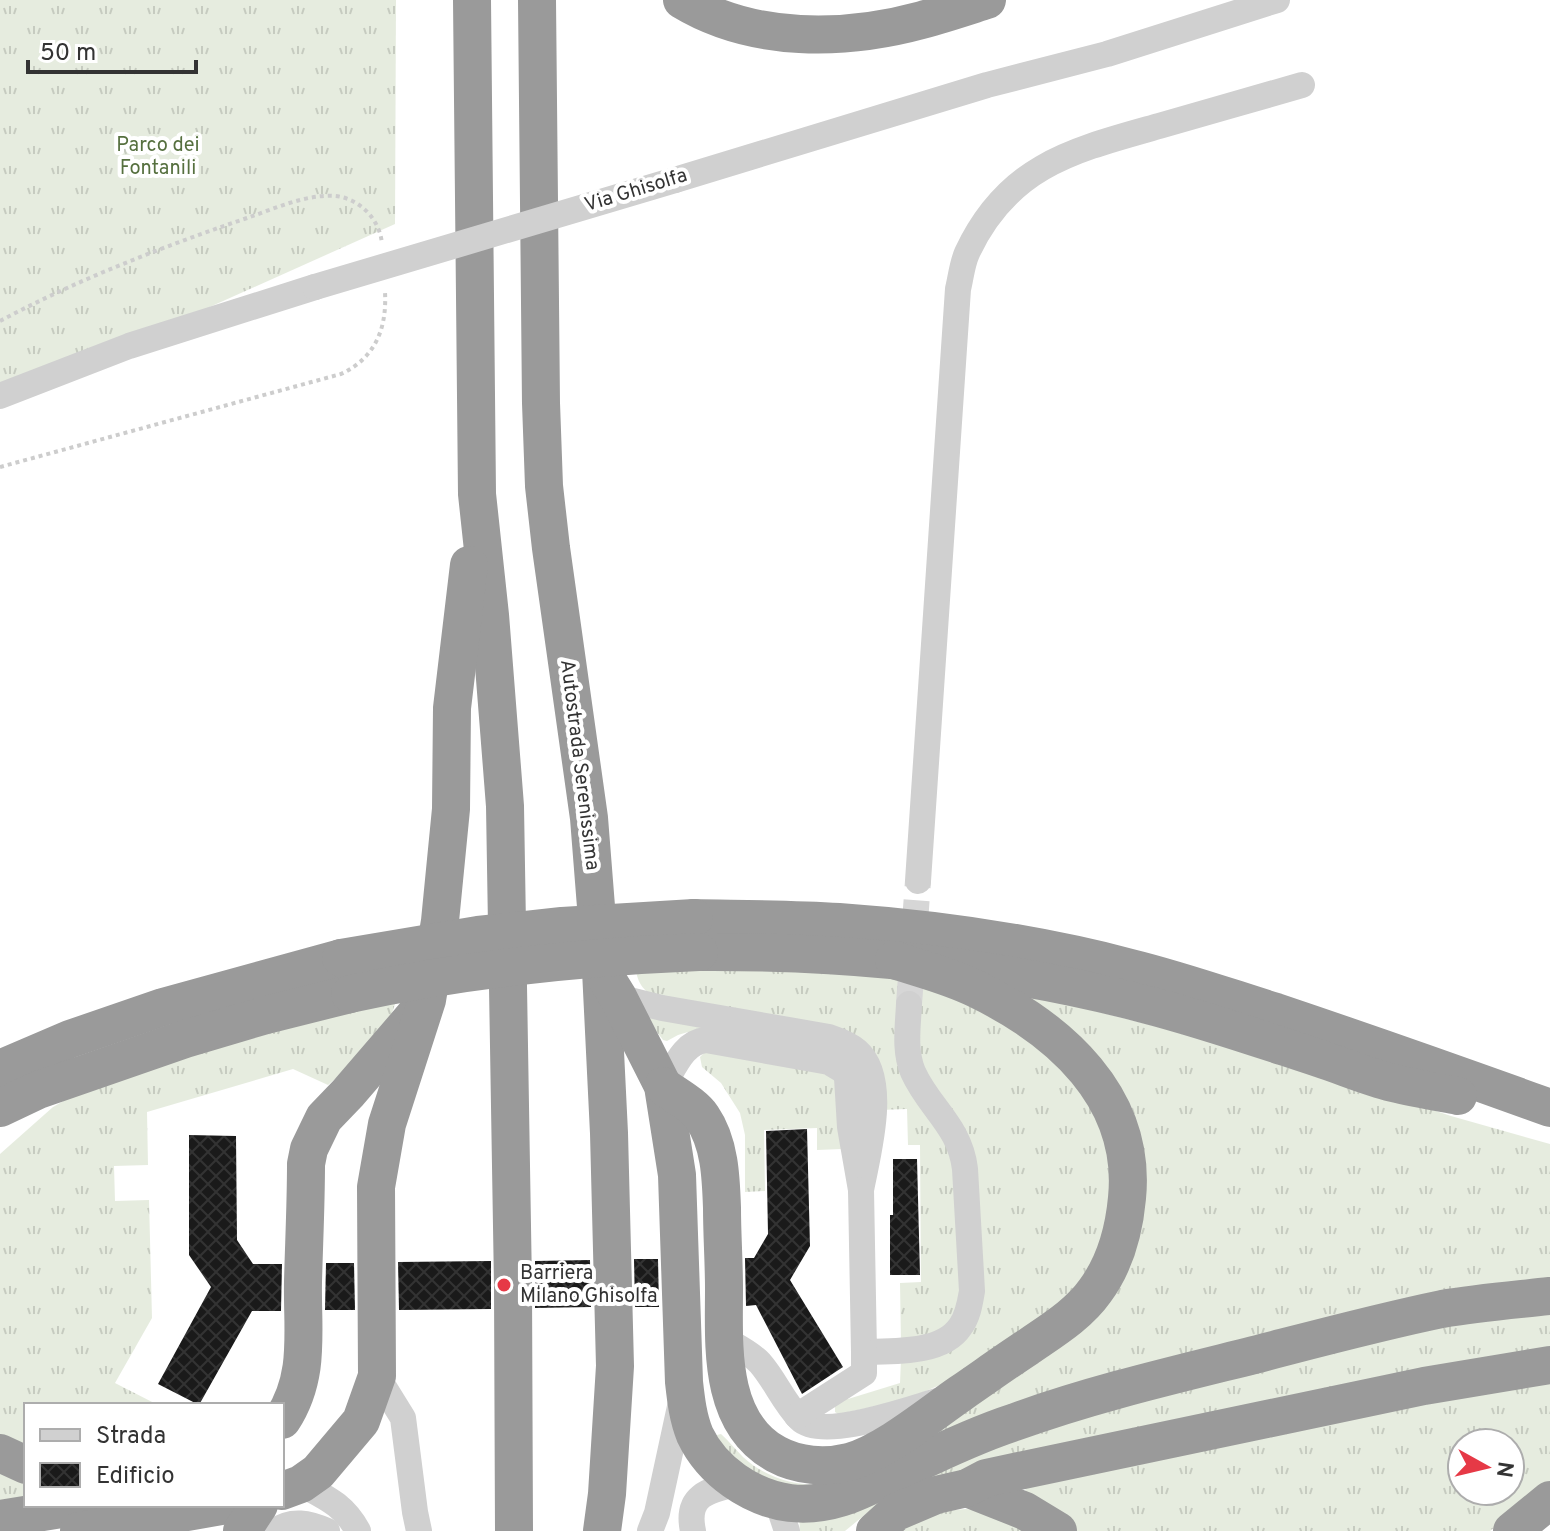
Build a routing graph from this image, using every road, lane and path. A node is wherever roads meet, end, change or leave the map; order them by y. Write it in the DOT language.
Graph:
graph roads {
  1 [pos="472,0"];
  2 [pos="537,0"];
  3 [pos="682,0"];
  4 [pos="987,0"];
  5 [pos="1277,0"];
  6 [pos="1302,85"];
  7 [pos="0,396"];
  8 [pos="477,494"];
  9 [pos="918,881"];
  10 [pos="696,935"];
  11 [pos="894,960"];
  12 [pos="610,984"];
  13 [pos="427,1000"];
  14 [pos="909,1004"];
  15 [pos="0,1069"];
  16 [pos="663,1086"];
  17 [pos="38,1090"];
  18 [pos="0,1108"];
  19 [pos="1550,1108"];
  20 [pos="1550,1114"];
  21 [pos="0,1131"];
  22 [pos="861,1190"];
  23 [pos="1550,1296"];
  24 [pos="724,1339"];
  25 [pos="864,1352"];
  26 [pos="1550,1365"];
  27 [pos="377,1376"];
  28 [pos="684,1382"];
  29 [pos="956,1396"];
  30 [pos="797,1416"];
  31 [pos="284,1417"];
  32 [pos="0,1453"];
  33 [pos="24,1464"];
  34 [pos="739,1483"];
  35 [pos="292,1488"];
  36 [pos="967,1488"];
  37 [pos="1550,1500"];
  38 [pos="74,1507"];
  39 [pos="216,1507"];
  40 [pos="258,1507"];
  41 [pos="782,1516"];
  42 [pos="0,1519"];
  43 [pos="79,1531"];
  44 [pos="242,1531"];
  45 [pos="275,1531"];
  46 [pos="327,1531"];
  47 [pos="358,1531"];
  48 [pos="419,1531"];
  49 [pos="514,1531"];
  50 [pos="602,1531"];
  51 [pos="650,1531"];
  52 [pos="693,1531"];
  53 [pos="875,1531"];
  54 [pos="1058,1531"];
  55 [pos="1512,1531"];
  1 -- 8 [label="highway"];
  2 -- 12 [label="highway, Autostrada Serenissima"];
  3 -- 4 [label="highway"];
  5 -- 7 [label="street, Via Ghisolfa, bridge"];
  6 -- 9 [label="street"];
  8 -- 13 [label="highway"];
  8 -- 49 [label="highway"];
  10 -- 11 [label="highway"];
  10 -- 15 [label="highway, bridge"];
  10 -- 17 [label="highway, bridge"];
  10 -- 19 [label="highway"];
  11 -- 20 [label="highway"];
  11 -- 29 [label="highway"];
  12 -- 16 [label="highway"];
  12 -- 22 [label="street"];
  12 -- 50 [label="highway, Autostrada Serenissima"];
  13 -- 27 [label="highway"];
  13 -- 31 [label="highway"];
  14 -- 25 [label="street"];
  16 -- 22 [label="street"];
  16 -- 24 [label="highway"];
  16 -- 28 [label="highway"];
  17 -- 18 [label="highway"];
  17 -- 21 [label="highway"];
  22 -- 25 [label="street"];
  23 -- 41 [label="highway"];
  24 -- 29 [label="highway"];
  24 -- 30 [label="street"];
  25 -- 30 [label="street"];
  26 -- 36 [label="highway"];
  27 -- 35 [label="highway"];
  27 -- 48 [label="street"];
  28 -- 34 [label="highway"];
  28 -- 51 [label="street"];
  29 -- 30 [label="street"];
  32 -- 33 [label="highway"];
  34 -- 41 [label="highway"];
  34 -- 52 [label="street"];
  35 -- 47 [label="street"];
  36 -- 53 [label="highway"];
  36 -- 54 [label="highway"];
  37 -- 55 [label="highway"];
  38 -- 42 [label="highway"];
  39 -- 43 [label="highway"];
  40 -- 44 [label="highway"];
  45 -- 46 [label="street"];
}
